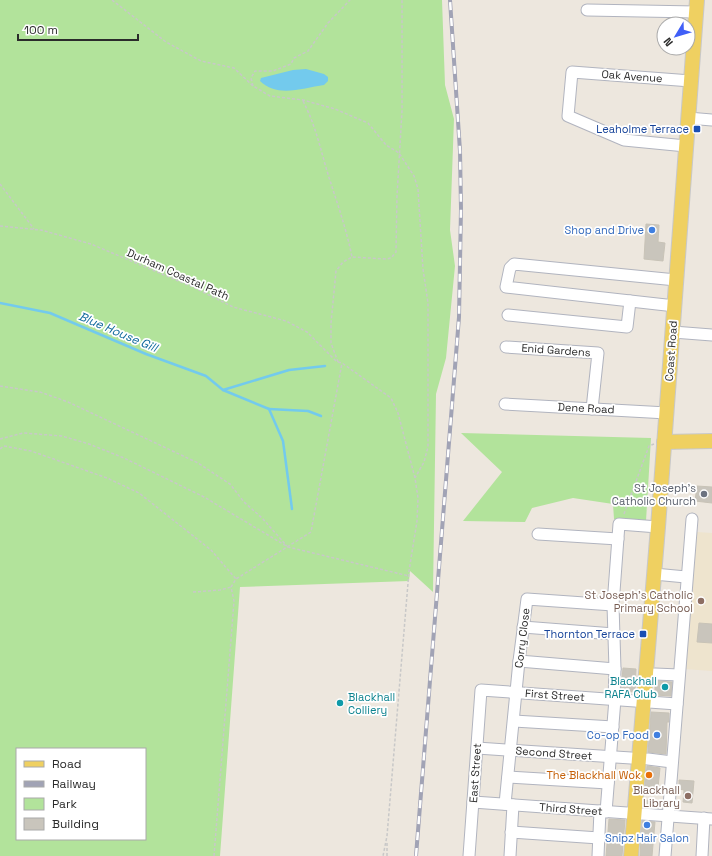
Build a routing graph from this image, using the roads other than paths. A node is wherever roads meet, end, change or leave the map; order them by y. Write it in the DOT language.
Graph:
graph roads {
  1 [pos="697,6"];
  2 [pos="587,10"];
  3 [pos="691,81"];
  4 [pos="688,118"];
  5 [pos="712,120"];
  6 [pos="686,146"];
  7 [pos="676,280"];
  8 [pos="630,301"];
  9 [pos="674,306"];
  10 [pos="508,315"];
  11 [pos="672,332"];
  12 [pos="712,336"];
  13 [pos="506,346"];
  14 [pos="505,404"];
  15 [pos="592,409"];
  16 [pos="667,413"];
  17 [pos="712,441"];
  18 [pos="664,442"];
  19 [pos="692,519"];
  20 [pos="658,527"];
  21 [pos="538,534"];
  22 [pos="618,539"];
  23 [pos="654,574"];
  24 [pos="686,577"];
  25 [pos="613,605"];
  26 [pos="523,627"];
  27 [pos="614,634"];
  28 [pos="519,661"];
  29 [pos="615,669"];
  30 [pos="655,674"];
  31 [pos="679,675"];
  32 [pos="481,690"];
  33 [pos="516,693"];
  34 [pos="614,699"];
  35 [pos="643,702"];
  36 [pos="677,704"];
  37 [pos="514,722"];
  38 [pos="613,727"];
  39 [pos="477,748"];
  40 [pos="511,750"];
  41 [pos="610,757"];
  42 [pos="631,758"];
  43 [pos="648,759"];
  44 [pos="672,762"];
  45 [pos="508,777"];
  46 [pos="608,783"];
  47 [pos="473,802"];
  48 [pos="509,805"];
  49 [pos="603,812"];
  50 [pos="634,814"];
  51 [pos="668,816"];
  52 [pos="708,819"];
  53 [pos="511,832"];
  54 [pos="599,838"];
  55 [pos="469,856"];
  56 [pos="510,856"];
  57 [pos="598,856"];
  58 [pos="631,856"];
  59 [pos="665,856"];
  60 [pos="702,856"];
  1 -- 2 [label="street"];
  1 -- 3 [label="main road, Coast Road"];
  3 -- 4 [label="main road, Coast Road"];
  3 -- 6 [label="street, Oak Avenue"];
  4 -- 5 [label="street"];
  4 -- 6 [label="main road, Coast Road"];
  6 -- 7 [label="main road, Coast Road"];
  7 -- 8 [label="street"];
  7 -- 9 [label="main road, Coast Road"];
  8 -- 9 [label="street"];
  8 -- 10 [label="street"];
  9 -- 11 [label="main road, Coast Road"];
  11 -- 12 [label="street"];
  11 -- 16 [label="main road, Coast Road"];
  13 -- 15 [label="street, Enid Gardens"];
  14 -- 15 [label="street, Dene Road"];
  15 -- 16 [label="street, Dene Road"];
  16 -- 18 [label="main road, Coast Road"];
  17 -- 18 [label="main road"];
  18 -- 20 [label="main road, Coast Road"];
  19 -- 24 [label="street"];
  20 -- 22 [label="street"];
  20 -- 23 [label="main road, Coast Road"];
  21 -- 22 [label="street"];
  22 -- 25 [label="street"];
  23 -- 24 [label="street"];
  23 -- 35 [label="main road, Coast Road"];
  24 -- 31 [label="street"];
  25 -- 26 [label="street, Corry Close"];
  25 -- 27 [label="street"];
  26 -- 27 [label="street"];
  26 -- 28 [label="street, Corry Close"];
  27 -- 29 [label="street"];
  28 -- 29 [label="street"];
  28 -- 33 [label="street, Corry Close"];
  29 -- 34 [label="street"];
  30 -- 31 [label="street"];
  31 -- 36 [label="street"];
  32 -- 33 [label="street, First Street"];
  32 -- 39 [label="street, East Street"];
  33 -- 34 [label="street, First Street"];
  33 -- 37 [label="street, Corry Close"];
  34 -- 35 [label="street, First Street"];
  34 -- 38 [label="street"];
  35 -- 36 [label="street, First Street"];
  35 -- 50 [label="main road, Coast Road"];
  36 -- 44 [label="street"];
  37 -- 38 [label="street"];
  37 -- 40 [label="street, Corry Close"];
  38 -- 41 [label="street"];
  39 -- 40 [label="street, Second Street"];
  39 -- 47 [label="street, East Street"];
  40 -- 41 [label="street, Second Street"];
  40 -- 45 [label="street, Corry Close"];
  41 -- 42 [label="street, Second Street"];
  41 -- 46 [label="street"];
  43 -- 44 [label="street"];
  44 -- 51 [label="street"];
  45 -- 46 [label="street"];
  45 -- 48 [label="street, Corry Close"];
  46 -- 49 [label="street"];
  47 -- 48 [label="street, Third Street"];
  47 -- 55 [label="street, East Street"];
  48 -- 49 [label="street, Third Street"];
  48 -- 53 [label="street, Corry Close"];
  49 -- 50 [label="street, Third Street"];
  49 -- 54 [label="street"];
  50 -- 51 [label="street, Third Street"];
  50 -- 58 [label="main road, Coast Road"];
  51 -- 52 [label="street, Third Street"];
  51 -- 59 [label="street"];
  52 -- 60 [label="street"];
  53 -- 54 [label="street"];
  53 -- 56 [label="street, Corry Close"];
  54 -- 57 [label="street"];
}
